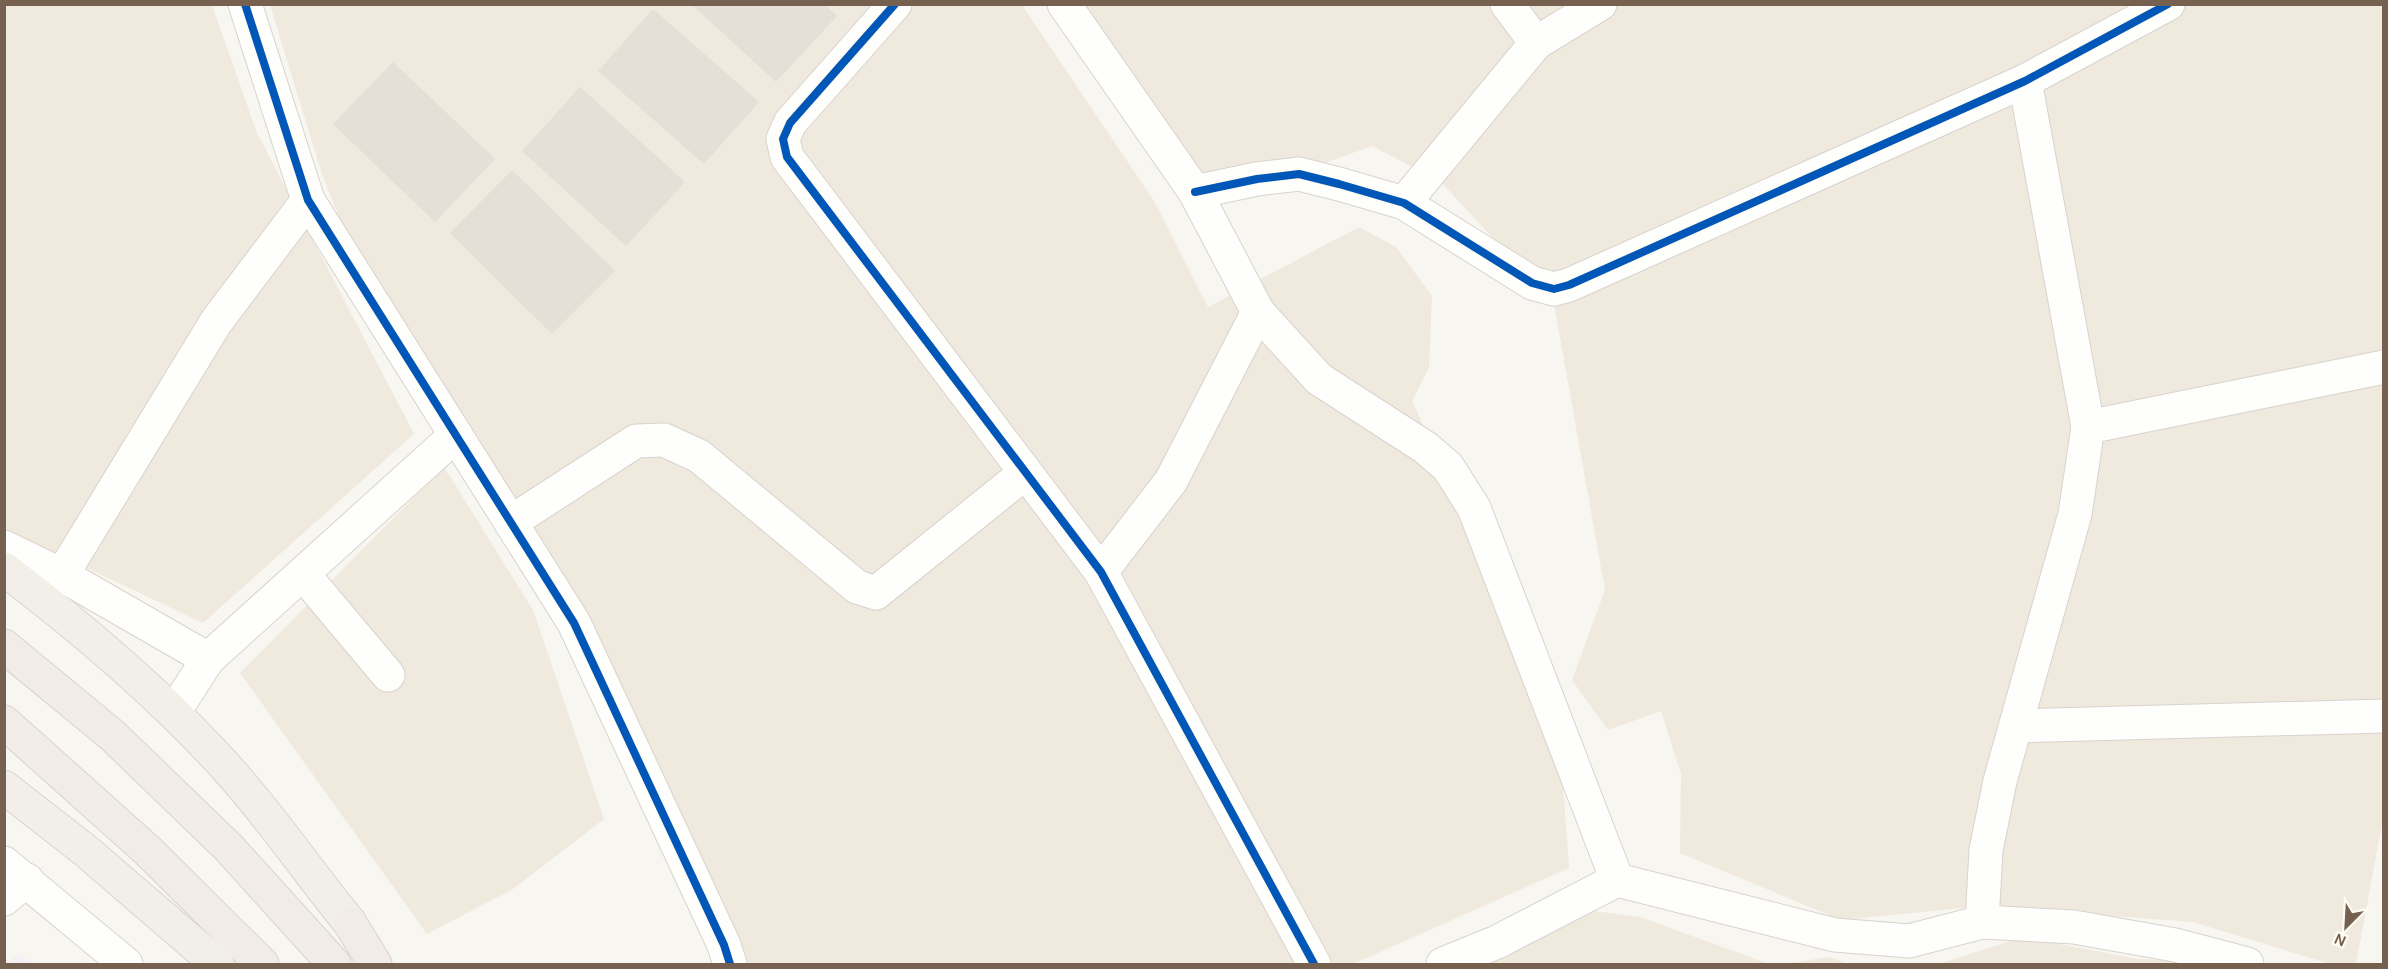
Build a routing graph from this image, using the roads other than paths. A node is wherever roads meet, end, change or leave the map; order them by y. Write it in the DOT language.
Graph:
graph roads {
  1 [pos="246,4"];
  2 [pos="895,4"];
  3 [pos="1064,4"];
  4 [pos="1507,4"];
  5 [pos="1600,4"];
  6 [pos="2168,4"];
  7 [pos="1536,43"];
  8 [pos="2025,81"];
  9 [pos="1195,192"];
  10 [pos="308,200"];
  11 [pos="1404,203"];
  12 [pos="1258,312"];
  13 [pos="2384,367"];
  14 [pos="2088,427"];
  15 [pos="456,435"];
  16 [pos="1025,473"];
  17 [pos="511,522"];
  18 [pos="4,547"];
  19 [pos="4,569"];
  20 [pos="1101,572"];
  21 [pos="62,575"];
  22 [pos="304,575"];
  23 [pos="4,646"];
  24 [pos="208,659"];
  25 [pos="388,675"];
  26 [pos="174,712"];
  27 [pos="2384,716"];
  28 [pos="4,722"];
  29 [pos="2017,726"];
  30 [pos="4,787"];
  31 [pos="1617,880"];
  32 [pos="12,881"];
  33 [pos="1982,922"];
  34 [pos="350,923"];
  35 [pos="1901,953"];
  36 [pos="126,964"];
  37 [pos="217,964"];
  38 [pos="262,964"];
  39 [pos="334,964"];
  40 [pos="375,964"];
  41 [pos="386,964"];
  42 [pos="730,964"];
  43 [pos="1314,964"];
  44 [pos="1443,964"];
  45 [pos="2247,964"];
  1 -- 10 [label="street"];
  2 -- 16 [label="street"];
  3 -- 9 [label="street"];
  4 -- 7 [label="street"];
  5 -- 7 [label="street"];
  6 -- 8 [label="street"];
  7 -- 11 [label="street"];
  8 -- 11 [label="street"];
  8 -- 14 [label="street"];
  9 -- 11 [label="street"];
  9 -- 12 [label="street"];
  10 -- 15 [label="street"];
  10 -- 21 [label="street"];
  12 -- 20 [label="street"];
  12 -- 31 [label="street"];
  13 -- 14 [label="street"];
  14 -- 29 [label="street"];
  15 -- 17 [label="street"];
  15 -- 22 [label="street"];
  16 -- 17 [label="street"];
  16 -- 20 [label="street"];
  17 -- 42 [label="street"];
  18 -- 21 [label="street"];
  19 -- 26 [label="main road"];
  20 -- 43 [label="street"];
  21 -- 24 [label="street"];
  22 -- 24 [label="street"];
  22 -- 25 [label="street"];
  23 -- 39 [label="highway"];
  24 -- 26 [label="street"];
  26 -- 34 [label="main road"];
  27 -- 29 [label="street"];
  28 -- 38 [label="highway"];
  29 -- 33 [label="street"];
  30 -- 37 [label="main road"];
  31 -- 35 [label="street"];
  31 -- 44 [label="street"];
  32 -- 36 [label="street"];
  33 -- 35 [label="street"];
  33 -- 45 [label="street"];
  34 -- 40 [label="highway"];
  34 -- 41 [label="street"];
}
